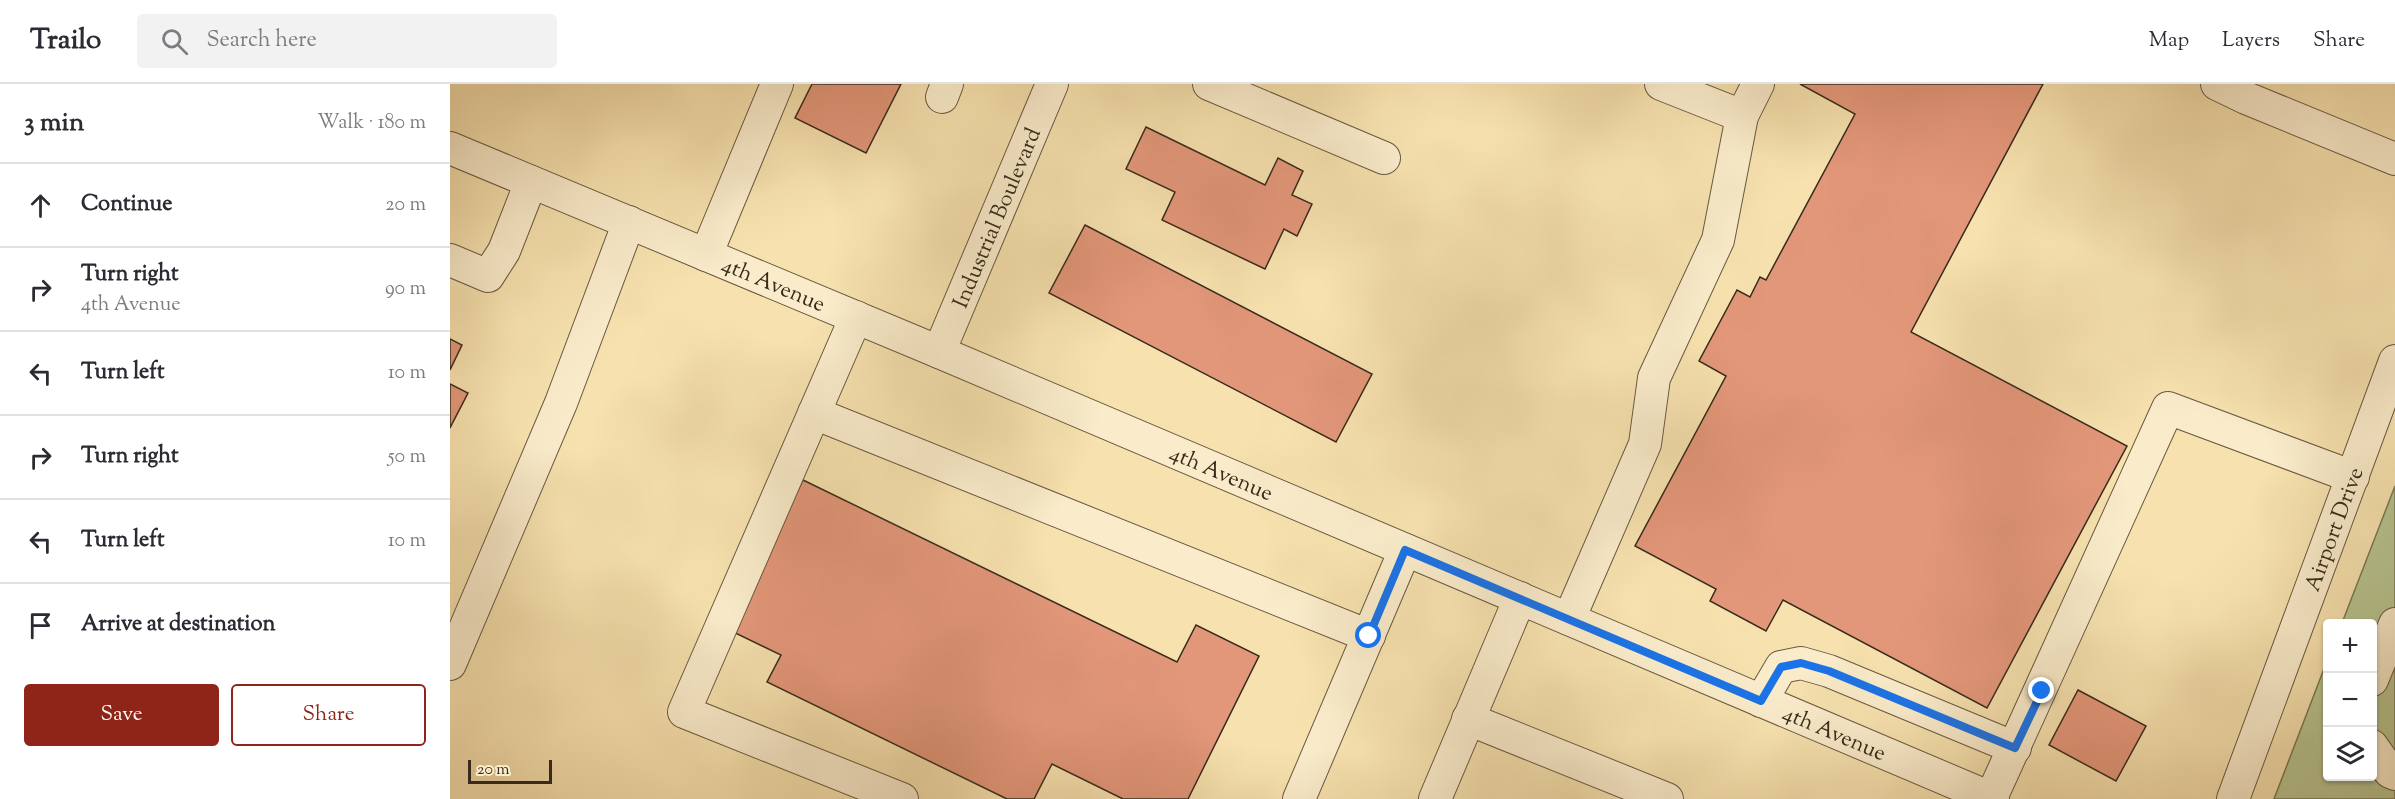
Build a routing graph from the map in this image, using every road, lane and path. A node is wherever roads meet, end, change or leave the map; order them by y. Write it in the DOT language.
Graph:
graph roads {
  1 [pos="777,84"];
  2 [pos="1052,84"];
  3 [pos="1209,84"];
  4 [pos="1661,84"];
  5 [pos="1758,84"];
  6 [pos="2217,84"];
  7 [pos="1742,116"];
  8 [pos="450,148"];
  9 [pos="1384,158"];
  10 [pos="2395,159"];
  11 [pos="531,182"];
  12 [pos="629,222"];
  13 [pos="706,255"];
  14 [pos="450,260"];
  15 [pos="856,317"];
  16 [pos="939,352"];
  17 [pos="2395,361"];
  18 [pos="814,413"];
  19 [pos="2353,477"];
  20 [pos="1405,550"];
  21 [pos="1520,598"];
  22 [pos="1569,619"];
  23 [pos="2395,624"];
  24 [pos="1369,636"];
  25 [pos="450,664"];
  26 [pos="2376,673"];
  27 [pos="1761,701"];
  28 [pos="1468,719"];
  29 [pos="2015,748"];
  30 [pos="2377,752"];
  31 [pos="2395,774"];
  32 [pos="902,799"];
  33 [pos="1299,799"];
  34 [pos="1435,799"];
  35 [pos="1667,799"];
  36 [pos="1992,799"];
  37 [pos="2233,799"];
  1 -- 13 [label="street"];
  2 -- 16 [label="street, Industrial Boulevard"];
  3 -- 9 [label="street"];
  4 -- 7 [label="street"];
  5 -- 7 [label="street"];
  6 -- 10 [label="street"];
  7 -- 22 [label="street"];
  8 -- 11 [label="street, 4th Avenue"];
  11 -- 12 [label="street, 4th Avenue"];
  11 -- 14 [label="street"];
  12 -- 13 [label="street, 4th Avenue"];
  12 -- 25 [label="street"];
  13 -- 15 [label="street, 4th Avenue"];
  15 -- 16 [label="street, 4th Avenue"];
  15 -- 18 [label="street"];
  16 -- 20 [label="street, 4th Avenue"];
  17 -- 19 [label="street, Airport Drive"];
  18 -- 24 [label="street"];
  18 -- 32 [label="street"];
  19 -- 29 [label="street"];
  19 -- 37 [label="street, Airport Drive"];
  20 -- 21 [label="street, 4th Avenue"];
  20 -- 24 [label="street"];
  21 -- 22 [label="street, 4th Avenue"];
  21 -- 28 [label="street"];
  22 -- 27 [label="street, 4th Avenue"];
  23 -- 26 [label="street"];
  24 -- 33 [label="street"];
  27 -- 29 [label="street"];
  27 -- 36 [label="street, 4th Avenue"];
  28 -- 34 [label="street"];
  28 -- 35 [label="street"];
  29 -- 36 [label="street"];
  30 -- 31 [label="street"];
}
